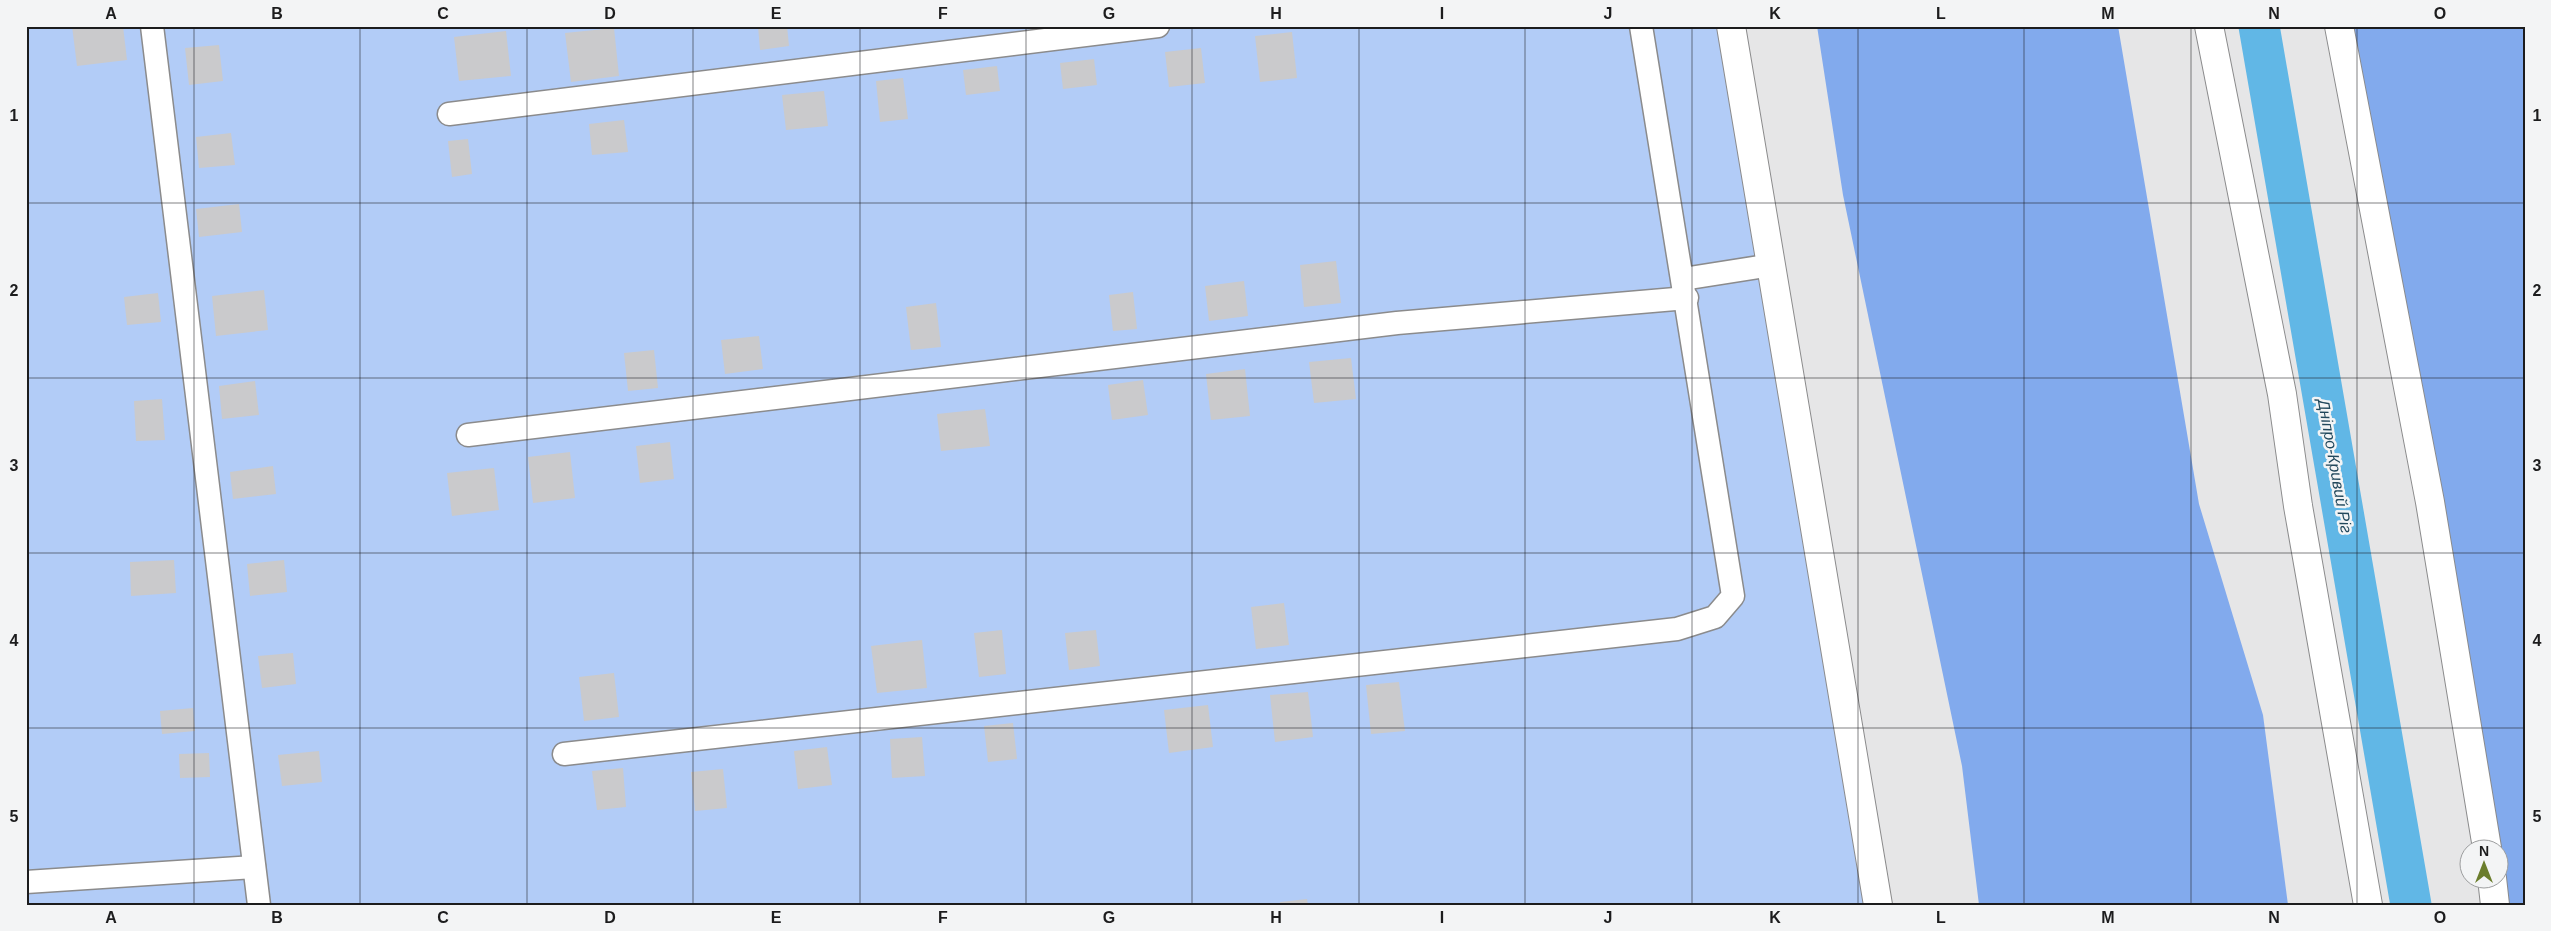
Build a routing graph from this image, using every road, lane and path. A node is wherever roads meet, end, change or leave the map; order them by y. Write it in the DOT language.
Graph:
graph roads {
  1 [pos="152,26"];
  2 [pos="1158,26"];
  3 [pos="1641,26"];
  4 [pos="1731,26"];
  5 [pos="2209,26"];
  6 [pos="2340,26"];
  7 [pos="449,114"];
  8 [pos="1772,265"];
  9 [pos="1685,289"];
  10 [pos="468,435"];
  11 [pos="564,754"];
  12 [pos="2485,838"];
  13 [pos="254,867"];
  14 [pos="26,882"];
  15 [pos="2493,888"];
  16 [pos="259,905"];
  17 [pos="1878,905"];
  18 [pos="2368,905"];
  19 [pos="2495,905"];
  1 -- 13 [label="lane"];
  2 -- 7 [label="lane"];
  3 -- 9 [label="lane"];
  4 -- 8 [label="street"];
  5 -- 18 [label="street"];
  6 -- 12 [label="street"];
  8 -- 9 [label="lane"];
  8 -- 17 [label="street"];
  9 -- 10 [label="lane"];
  9 -- 11 [label="lane"];
  13 -- 14 [label="lane"];
  13 -- 16 [label="lane"];
  15 -- 19 [label="street"];
}
